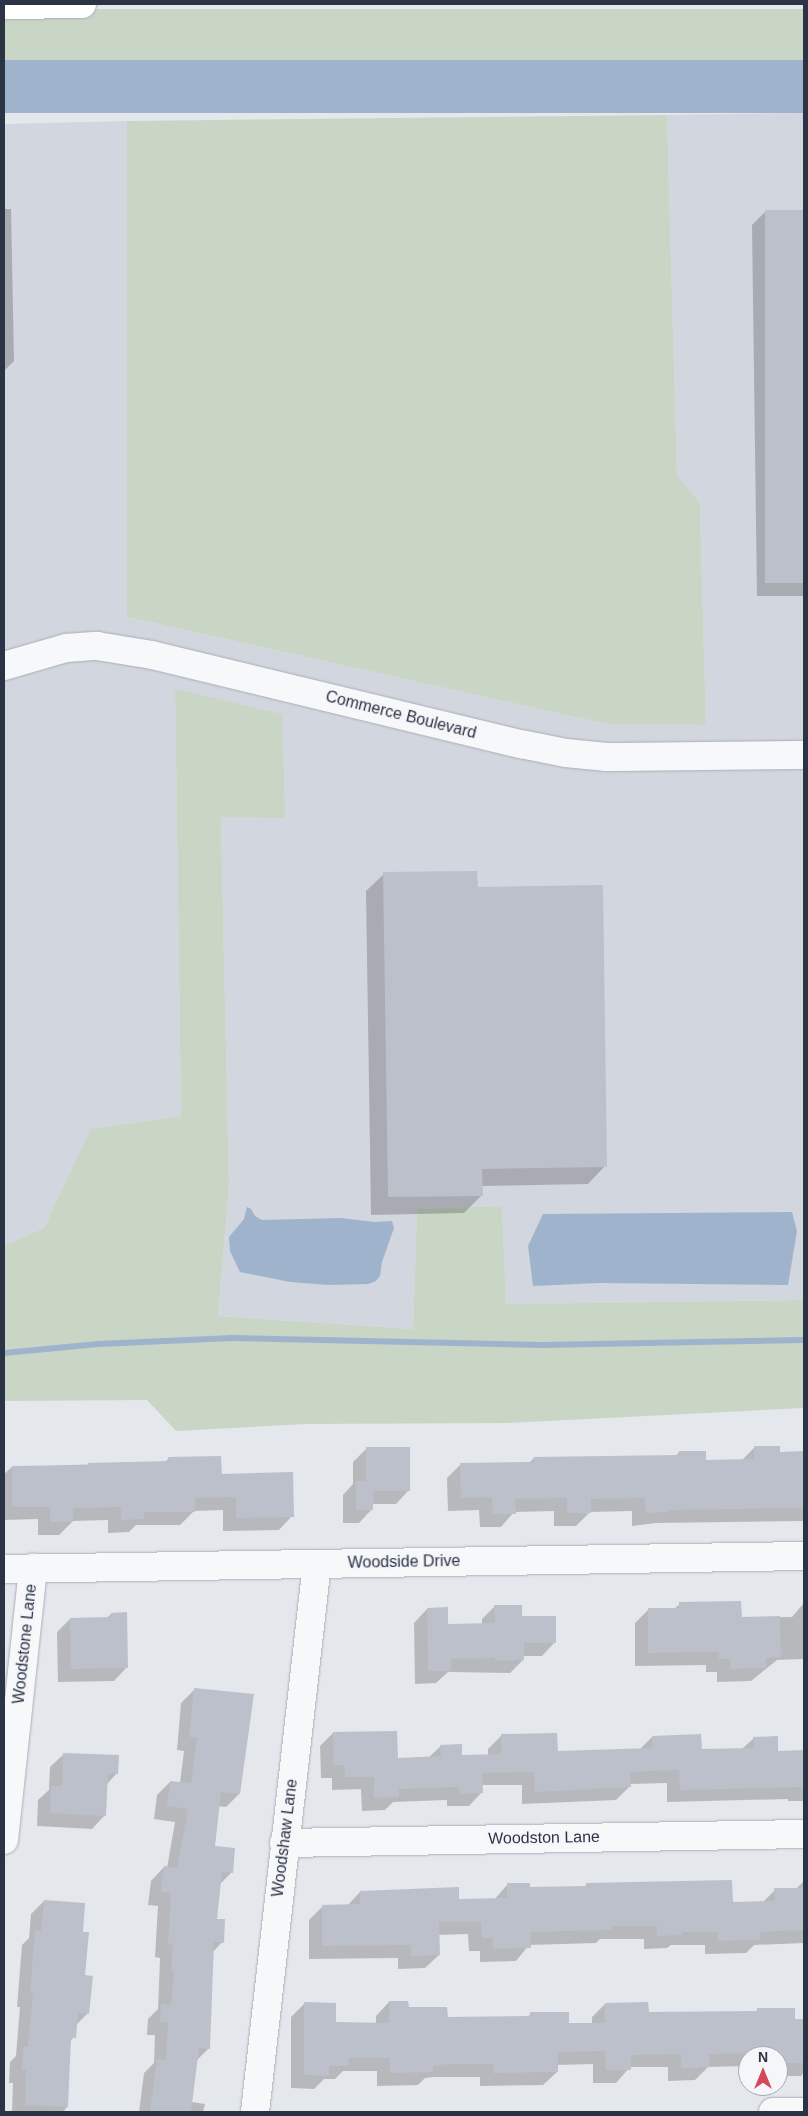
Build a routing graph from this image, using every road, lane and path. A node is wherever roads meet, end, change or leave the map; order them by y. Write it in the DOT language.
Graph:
graph roads {
  1 [pos="82,4"];
  2 [pos="4,5"];
  3 [pos="4,666"];
  4 [pos="804,755"];
  5 [pos="804,1556"];
  6 [pos="317,1564"];
  7 [pos="33,1568"];
  8 [pos="4,1569"];
  9 [pos="804,1834"];
  10 [pos="4,1840"];
  11 [pos="284,1843"];
  12 [pos="254,2112"];
  13 [pos="773,2112"];
  14 [pos="804,2112"];
  1 -- 2 [label="main road"];
  3 -- 4 [label="street, Commerce Boulevard"];
  5 -- 6 [label="street, Woodside Drive"];
  6 -- 7 [label="street, Woodside Drive"];
  6 -- 11 [label="street, Woodshaw Lane"];
  7 -- 8 [label="street, Woodside Drive"];
  7 -- 10 [label="street, Woodstone Lane"];
  9 -- 11 [label="street, Woodston Lane"];
  11 -- 12 [label="street, Woodshaw Lane"];
  13 -- 14 [label="street"];
}
